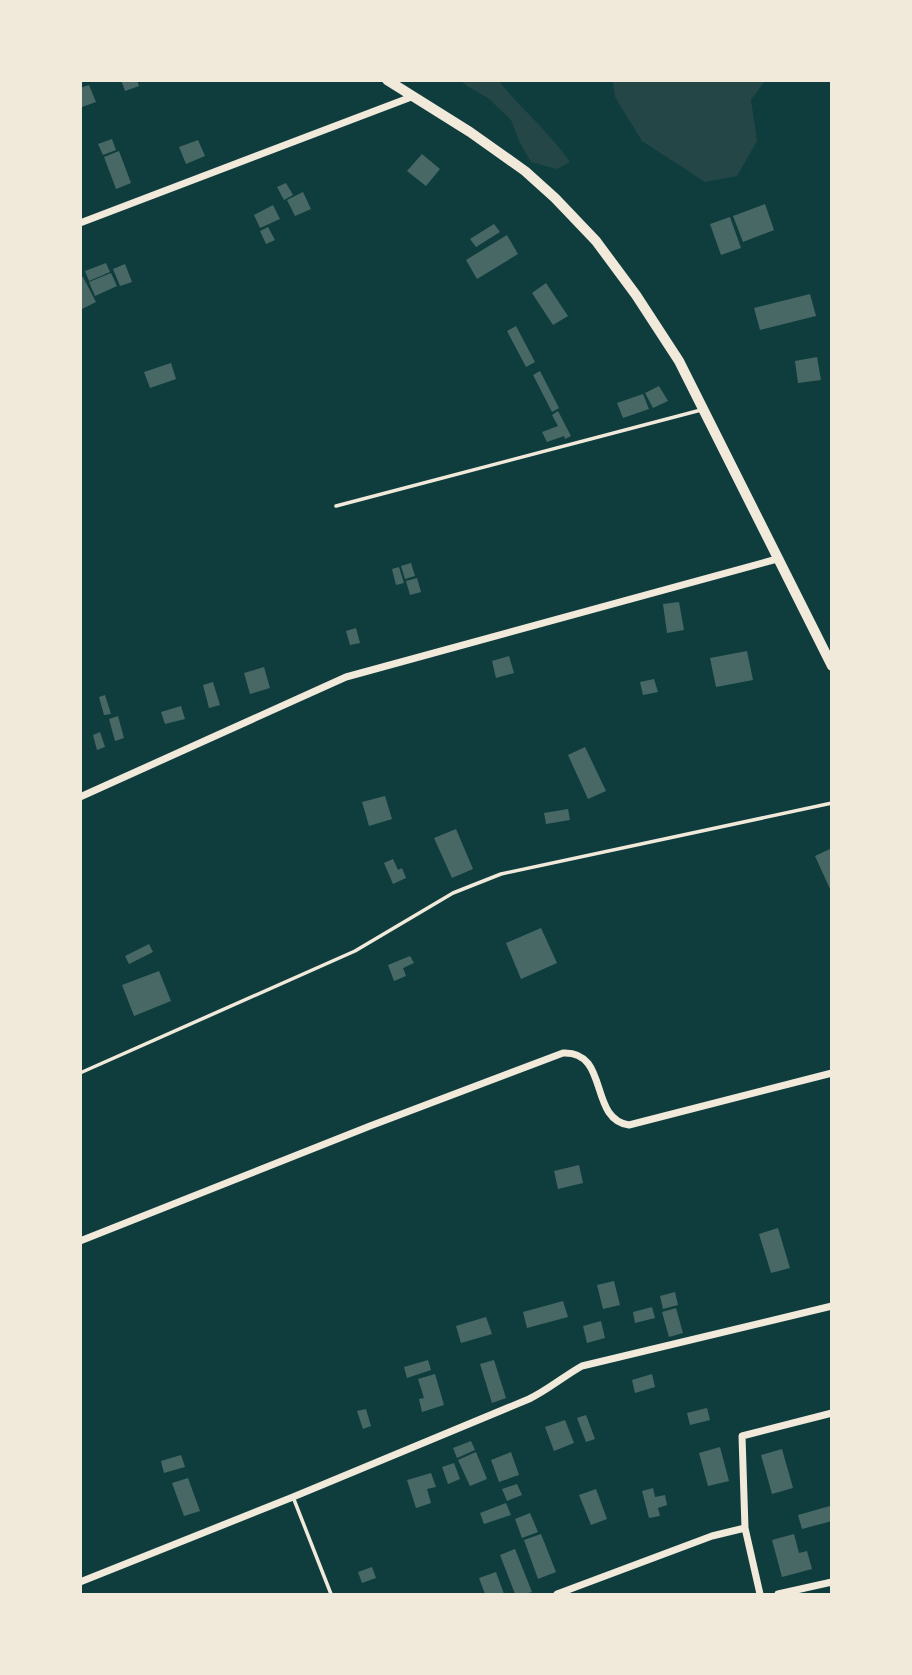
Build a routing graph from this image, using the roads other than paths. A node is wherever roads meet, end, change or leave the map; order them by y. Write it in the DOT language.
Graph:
graph roads {
  1 [pos="387,80"];
  2 [pos="414,96"];
  3 [pos="80,223"];
  4 [pos="703,410"];
  5 [pos="336,506"];
  6 [pos="777,559"];
  7 [pos="831,666"];
  8 [pos="80,797"];
  9 [pos="831,803"];
  10 [pos="80,1073"];
  11 [pos="831,1073"];
  12 [pos="80,1241"];
  13 [pos="831,1306"];
  14 [pos="831,1413"];
  15 [pos="293,1497"];
  16 [pos="745,1528"];
  17 [pos="80,1582"];
  18 [pos="831,1582"];
  19 [pos="331,1594"];
  20 [pos="557,1594"];
  21 [pos="760,1594"];
  22 [pos="778,1594"];
  1 -- 2 [label="street"];
  2 -- 3 [label="street"];
  2 -- 4 [label="street"];
  4 -- 5 [label="lane"];
  4 -- 6 [label="street"];
  6 -- 7 [label="street"];
  6 -- 8 [label="street"];
  9 -- 10 [label="lane"];
  11 -- 12 [label="street"];
  13 -- 15 [label="street"];
  14 -- 16 [label="street"];
  15 -- 17 [label="street"];
  15 -- 19 [label="lane"];
  16 -- 20 [label="street"];
  16 -- 21 [label="street"];
  18 -- 22 [label="street"];
}
